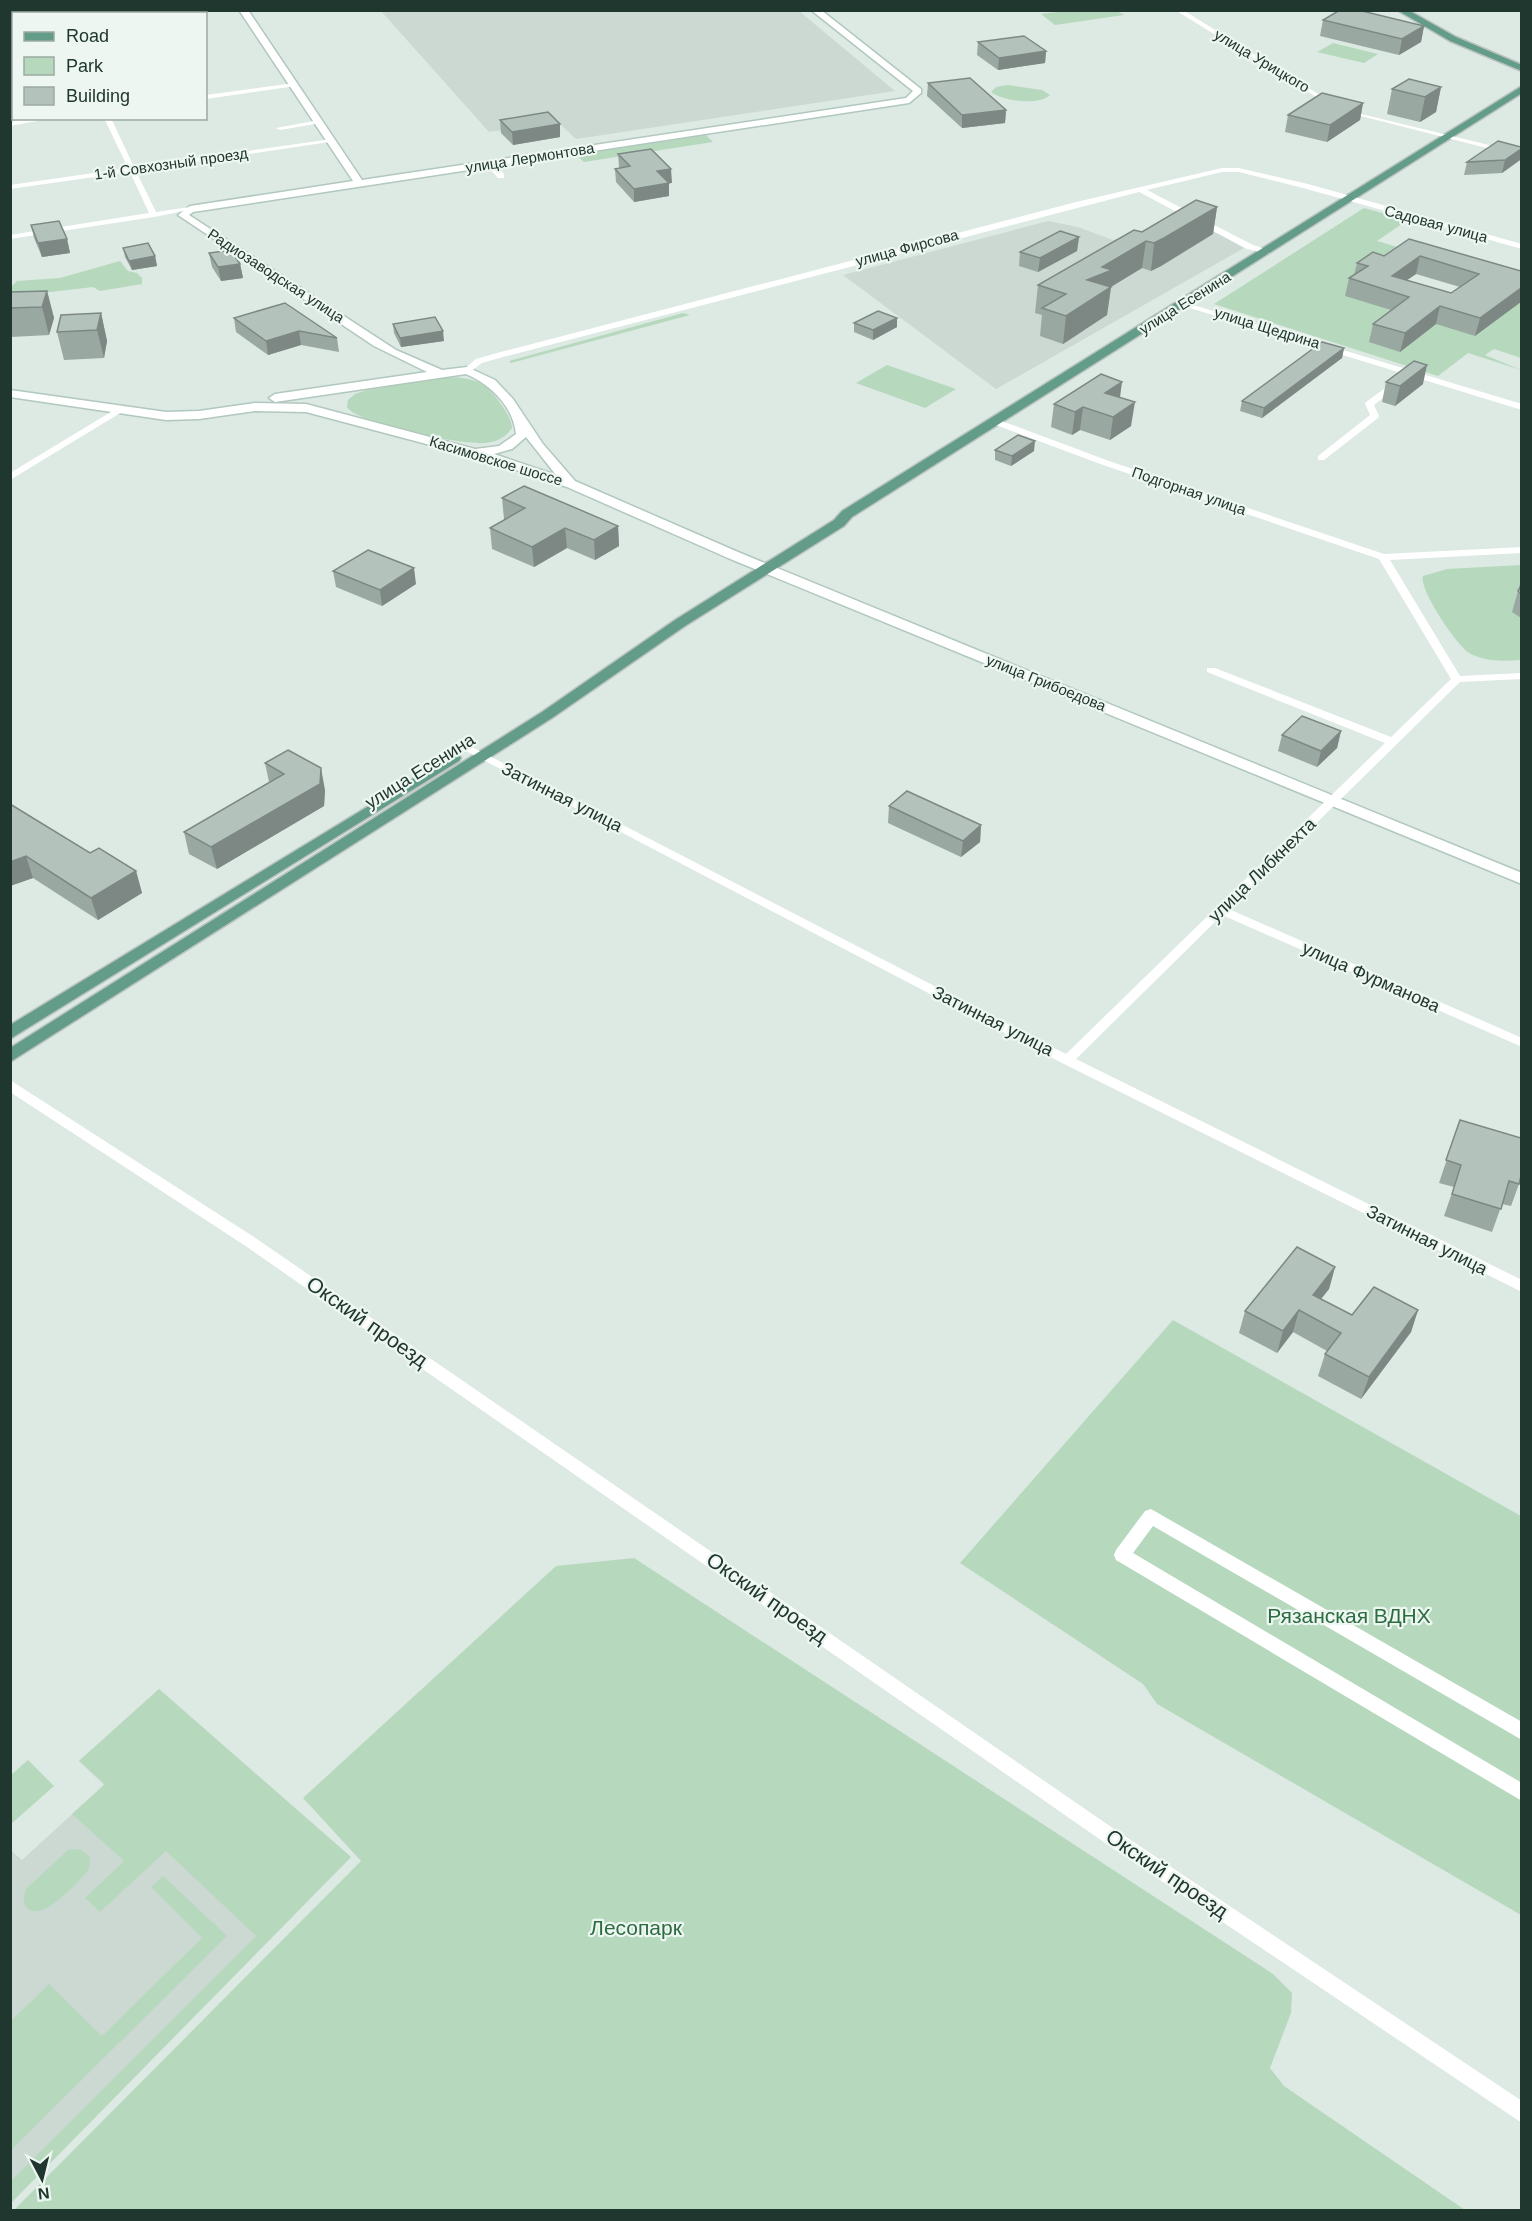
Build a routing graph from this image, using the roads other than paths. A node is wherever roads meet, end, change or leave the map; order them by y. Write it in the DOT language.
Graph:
graph roads {
  1 [pos="243,10"];
  2 [pos="816,10"];
  3 [pos="1178,10"];
  4 [pos="1401,10"];
  5 [pos="1411,10"];
  6 [pos="1521,65"];
  7 [pos="294,85"];
  8 [pos="1518,91"];
  9 [pos="207,97"];
  10 [pos="1340,109"];
  11 [pos="1359,114"];
  12 [pos="37,120"];
  13 [pos="108,120"];
  14 [pos="319,122"];
  15 [pos="10,124"];
  16 [pos="280,128"];
  17 [pos="1446,137"];
  18 [pos="332,141"];
  19 [pos="1521,155"];
  20 [pos="490,164"];
  21 [pos="132,169"];
  22 [pos="501,176"];
  23 [pos="360,184"];
  24 [pos="10,187"];
  25 [pos="1139,189"];
  26 [pos="1350,199"];
  27 [pos="190,209"];
  28 [pos="154,215"];
  29 [pos="10,237"];
  30 [pos="1521,247"];
  31 [pos="1266,252"];
  32 [pos="1183,303"];
  33 [pos="376,345"];
  34 [pos="467,370"];
  35 [pos="438,372"];
  36 [pos="1411,372"];
  37 [pos="373,382"];
  38 [pos="10,393"];
  39 [pos="1521,407"];
  40 [pos="119,410"];
  41 [pos="133,412"];
  42 [pos="519,418"];
  43 [pos="351,420"];
  44 [pos="996,422"];
  45 [pos="540,448"];
  46 [pos="502,450"];
  47 [pos="470,451"];
  48 [pos="487,456"];
  49 [pos="1321,458"];
  50 [pos="10,477"];
  51 [pos="571,484"];
  52 [pos="1521,550"];
  53 [pos="1383,557"];
  54 [pos="762,566"];
  55 [pos="1210,670"];
  56 [pos="1521,676"];
  57 [pos="1457,680"];
  58 [pos="1393,742"];
  59 [pos="474,752"];
  60 [pos="1333,800"];
  61 [pos="1521,879"];
  62 [pos="1221,910"];
  63 [pos="10,1033"];
  64 [pos="1521,1043"];
  65 [pos="10,1056"];
  66 [pos="1067,1060"];
  67 [pos="10,1085"];
  68 [pos="1521,1287"];
  69 [pos="1521,1732"];
  70 [pos="1521,1793"];
  71 [pos="1521,2114"];
  1 -- 7 [label="street"];
  2 -- 20 [label="street, улица Лермонтова"];
  3 -- 10 [label="street, улица Урицкого"];
  4 -- 6 [label="main road"];
  5 -- 6 [label="main road"];
  7 -- 9 [label="street"];
  7 -- 14 [label="street"];
  8 -- 17 [label="main road, улица Есенина"];
  11 -- 17 [label="street"];
  12 -- 15 [label="street"];
  13 -- 21 [label="street"];
  14 -- 16 [label="street"];
  14 -- 18 [label="street"];
  17 -- 19 [label="street"];
  17 -- 26 [label="main road, улица Есенина"];
  18 -- 21 [label="street, 1-й Совхозный проезд"];
  18 -- 23 [label="street"];
  20 -- 22 [label="street"];
  20 -- 23 [label="street, улица Лермонтова"];
  21 -- 24 [label="street, 1-й Совхозный проезд"];
  21 -- 28 [label="street"];
  23 -- 27 [label="street, улица Лермонтова"];
  25 -- 26 [label="street, улица Фирсова"];
  25 -- 31 [label="street"];
  25 -- 34 [label="street, улица Фирсова"];
  26 -- 30 [label="street, Садовая улица"];
  26 -- 31 [label="main road, улица Есенина"];
  27 -- 28 [label="street, улица Лермонтова"];
  27 -- 33 [label="street, Радиозаводская улица"];
  28 -- 29 [label="street, улица Лермонтова"];
  31 -- 32 [label="main road, улица Есенина"];
  32 -- 36 [label="street, улица Щедрина"];
  32 -- 44 [label="main road, улица Есенина"];
  33 -- 35 [label="street"];
  33 -- 37 [label="street"];
  34 -- 35 [label="street, Касимовское шоссе"];
  34 -- 42 [label="street, Касимовское шоссе"];
  35 -- 37 [label="street, Касимовское шоссе"];
  36 -- 39 [label="street, улица Щедрина"];
  36 -- 49 [label="street"];
  37 -- 41 [label="street, Касимовское шоссе"];
  37 -- 43 [label="street, Касимовское шоссе"];
  38 -- 40 [label="street, Касимовское шоссе"];
  40 -- 41 [label="street, Касимовское шоссе"];
  40 -- 50 [label="street"];
  41 -- 43 [label="street, Касимовское шоссе"];
  42 -- 45 [label="street, Касимовское шоссе"];
  42 -- 46 [label="street"];
  43 -- 47 [label="street, Касимовское шоссе"];
  44 -- 53 [label="street, Подгорная улица"];
  44 -- 54 [label="main road, улица Есенина"];
  45 -- 46 [label="street"];
  45 -- 51 [label="street, Касимовское шоссе"];
  46 -- 47 [label="street"];
  46 -- 48 [label="street"];
  47 -- 48 [label="street, Касимовское шоссе"];
  48 -- 51 [label="street, Касимовское шоссе"];
  51 -- 54 [label="street, улица Грибоедова"];
  52 -- 53 [label="street"];
  53 -- 57 [label="street"];
  54 -- 59 [label="main road, улица Есенина"];
  54 -- 60 [label="street, улица Грибоедова"];
  55 -- 58 [label="street"];
  56 -- 57 [label="street"];
  57 -- 58 [label="street, улица Либкнехта"];
  58 -- 60 [label="street, улица Либкнехта"];
  59 -- 63 [label="main road, улица Есенина"];
  59 -- 65 [label="main road, улица Есенина"];
  59 -- 66 [label="street, Затинная улица"];
  60 -- 61 [label="street, улица Грибоедова"];
  60 -- 62 [label="street, улица Либкнехта"];
  62 -- 64 [label="street, улица Фурманова"];
  62 -- 66 [label="street, улица Либкнехта"];
  66 -- 68 [label="street, Затинная улица"];
  67 -- 71 [label="street, Окский проезд"];
  69 -- 70 [label="street"];
}
